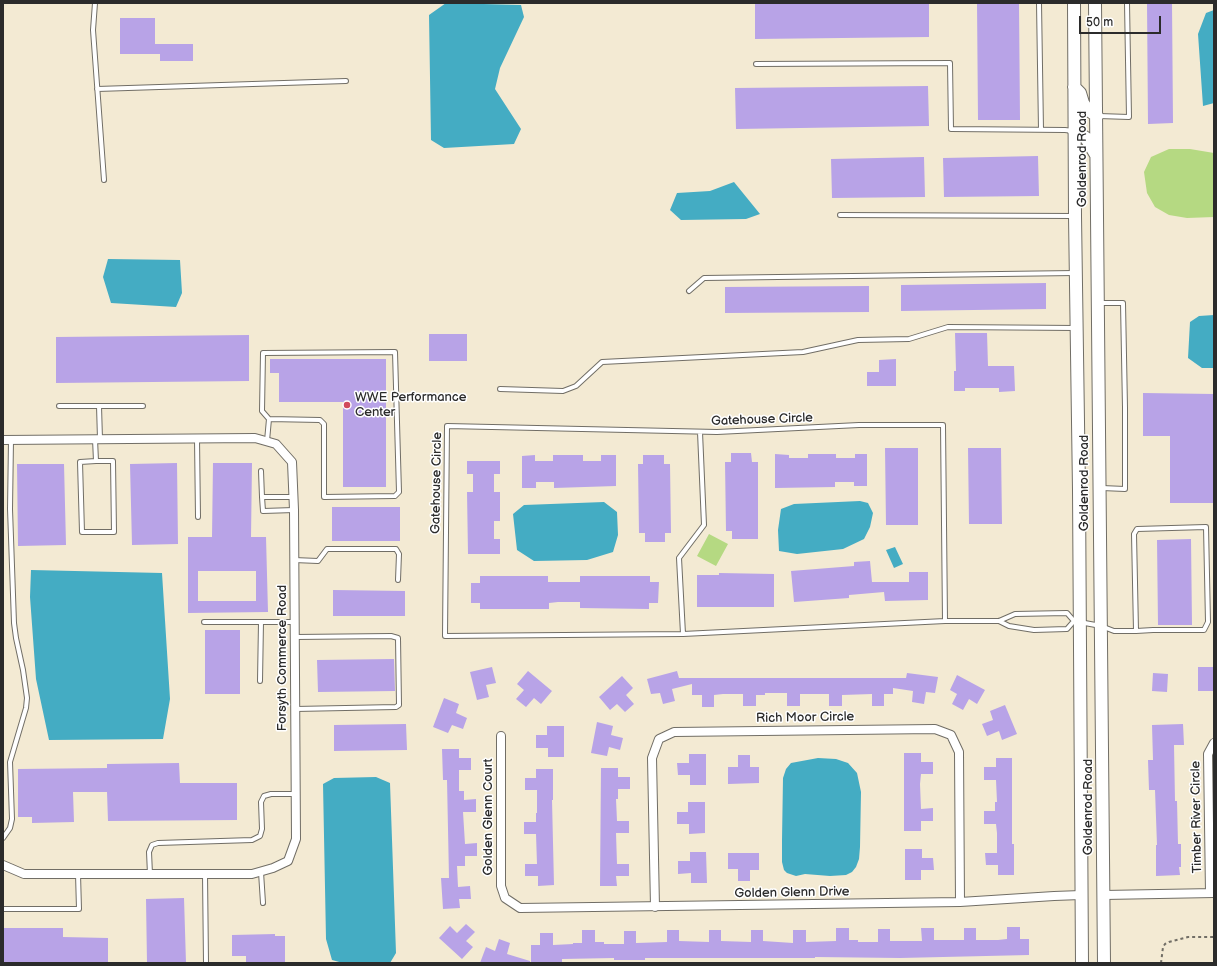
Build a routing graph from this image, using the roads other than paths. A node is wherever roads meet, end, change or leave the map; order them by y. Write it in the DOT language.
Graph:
graph roads {
  1 [pos="95,3"];
  2 [pos="1040,3"];
  3 [pos="1074,3"];
  4 [pos="1095,3"];
  5 [pos="1127,3"];
  6 [pos="756,64"];
  7 [pos="346,81"];
  8 [pos="1074,88"];
  9 [pos="98,90"];
  10 [pos="1097,116"];
  11 [pos="1041,130"];
  12 [pos="1074,131"];
  13 [pos="1097,156"];
  14 [pos="104,180"];
  15 [pos="840,215"];
  16 [pos="1075,216"];
  17 [pos="1076,273"];
  18 [pos="689,291"];
  19 [pos="1098,303"];
  20 [pos="1077,328"];
  21 [pos="500,389"];
  22 [pos="58,406"];
  23 [pos="99,406"];
  24 [pos="143,406"];
  25 [pos="269,419"];
  26 [pos="700,432"];
  27 [pos="197,438"];
  28 [pos="97,439"];
  29 [pos="7,440"];
  30 [pos="267,440"];
  31 [pos="96,461"];
  32 [pos="261,471"];
  33 [pos="1099,488"];
  34 [pos="262,497"];
  35 [pos="294,497"];
  36 [pos="294,510"];
  37 [pos="198,517"];
  38 [pos="294,560"];
  39 [pos="398,580"];
  40 [pos="945,621"];
  41 [pos="999,621"];
  42 [pos="1076,621"];
  43 [pos="204,622"];
  44 [pos="260,622"];
  45 [pos="294,622"];
  46 [pos="1101,626"];
  47 [pos="1136,631"];
  48 [pos="683,634"];
  49 [pos="294,637"];
  50 [pos="260,681"];
  51 [pos="295,709"];
  52 [pos="501,736"];
  53 [pos="1214,743"];
  54 [pos="295,794"];
  55 [pos="3,838"];
  56 [pos="3,865"];
  57 [pos="261,871"];
  58 [pos="78,874"];
  59 [pos="150,874"];
  60 [pos="205,874"];
  61 [pos="1212,893"];
  62 [pos="1081,895"];
  63 [pos="1104,895"];
  64 [pos="505,898"];
  65 [pos="960,902"];
  66 [pos="263,903"];
  67 [pos="655,907"];
  68 [pos="3,909"];
  69 [pos="206,963"];
  70 [pos="1082,963"];
  71 [pos="1104,963"];
  1 -- 9 [label="lane"];
  2 -- 11 [label="lane"];
  3 -- 8 [label="main road, Goldenrod Road"];
  4 -- 10 [label="main road, Goldenrod Road"];
  5 -- 10 [label="lane"];
  6 -- 11 [label="lane"];
  7 -- 9 [label="lane"];
  8 -- 10 [label="main road"];
  8 -- 12 [label="main road, Goldenrod Road"];
  9 -- 14 [label="lane"];
  10 -- 13 [label="main road, Goldenrod Road"];
  11 -- 12 [label="lane"];
  12 -- 13 [label="main road"];
  12 -- 16 [label="main road, Goldenrod Road"];
  13 -- 19 [label="main road, Goldenrod Road"];
  15 -- 16 [label="lane"];
  16 -- 17 [label="main road, Goldenrod Road"];
  17 -- 18 [label="lane"];
  17 -- 20 [label="main road, Goldenrod Road"];
  19 -- 33 [label="main road, Goldenrod Road"];
  19 -- 33 [label="lane"];
  20 -- 21 [label="lane"];
  20 -- 42 [label="main road, Goldenrod Road"];
  22 -- 23 [label="lane"];
  23 -- 24 [label="lane"];
  23 -- 28 [label="lane"];
  25 -- 25 [label="lane"];
  25 -- 30 [label="lane"];
  26 -- 40 [label="lane, Gatehouse Circle"];
  26 -- 48 [label="lane"];
  26 -- 48 [label="lane, Gatehouse Circle"];
  27 -- 28 [label="street"];
  27 -- 30 [label="street"];
  27 -- 37 [label="lane"];
  28 -- 29 [label="street"];
  28 -- 31 [label="lane"];
  29 -- 55 [label="lane"];
  30 -- 35 [label="street, Forsyth Commerce Road"];
  31 -- 31 [label="lane"];
  32 -- 34 [label="lane"];
  33 -- 46 [label="main road, Goldenrod Road"];
  34 -- 35 [label="lane"];
  34 -- 36 [label="lane"];
  35 -- 36 [label="street, Forsyth Commerce Road"];
  36 -- 38 [label="street, Forsyth Commerce Road"];
  38 -- 39 [label="lane"];
  38 -- 45 [label="street, Forsyth Commerce Road"];
  40 -- 41 [label="lane, Gatehouse Circle"];
  40 -- 48 [label="lane, Gatehouse Circle"];
  41 -- 42 [label="lane, Gatehouse Circle"];
  41 -- 42 [label="lane, Gatehouse Circle"];
  42 -- 46 [label="lane"];
  42 -- 62 [label="main road, Goldenrod Road"];
  43 -- 44 [label="lane"];
  44 -- 45 [label="lane"];
  44 -- 50 [label="lane"];
  45 -- 49 [label="street, Forsyth Commerce Road"];
  46 -- 47 [label="lane"];
  46 -- 63 [label="main road, Goldenrod Road"];
  47 -- 47 [label="lane"];
  49 -- 51 [label="street, Forsyth Commerce Road"];
  49 -- 51 [label="lane"];
  51 -- 54 [label="street, Forsyth Commerce Road"];
  52 -- 64 [label="street, Golden Glenn Court"];
  53 -- 61 [label="street, Timber River Circle"];
  54 -- 57 [label="street, Forsyth Commerce Road"];
  54 -- 59 [label="lane"];
  56 -- 58 [label="street, Forsyth Commerce Road"];
  57 -- 60 [label="street, Forsyth Commerce Road"];
  57 -- 66 [label="lane"];
  58 -- 59 [label="street, Forsyth Commerce Road"];
  58 -- 68 [label="lane"];
  59 -- 60 [label="street, Forsyth Commerce Road"];
  60 -- 69 [label="lane"];
  61 -- 63 [label="street, Timber River Circle"];
  62 -- 65 [label="street, Golden Glenn Drive"];
  62 -- 70 [label="main road, Goldenrod Road"];
  63 -- 71 [label="main road, Goldenrod Road"];
  64 -- 67 [label="street, Golden Glenn Drive"];
  65 -- 67 [label="street, Golden Glenn Drive"];
  65 -- 67 [label="street, Rich Moor Circle"];
}
